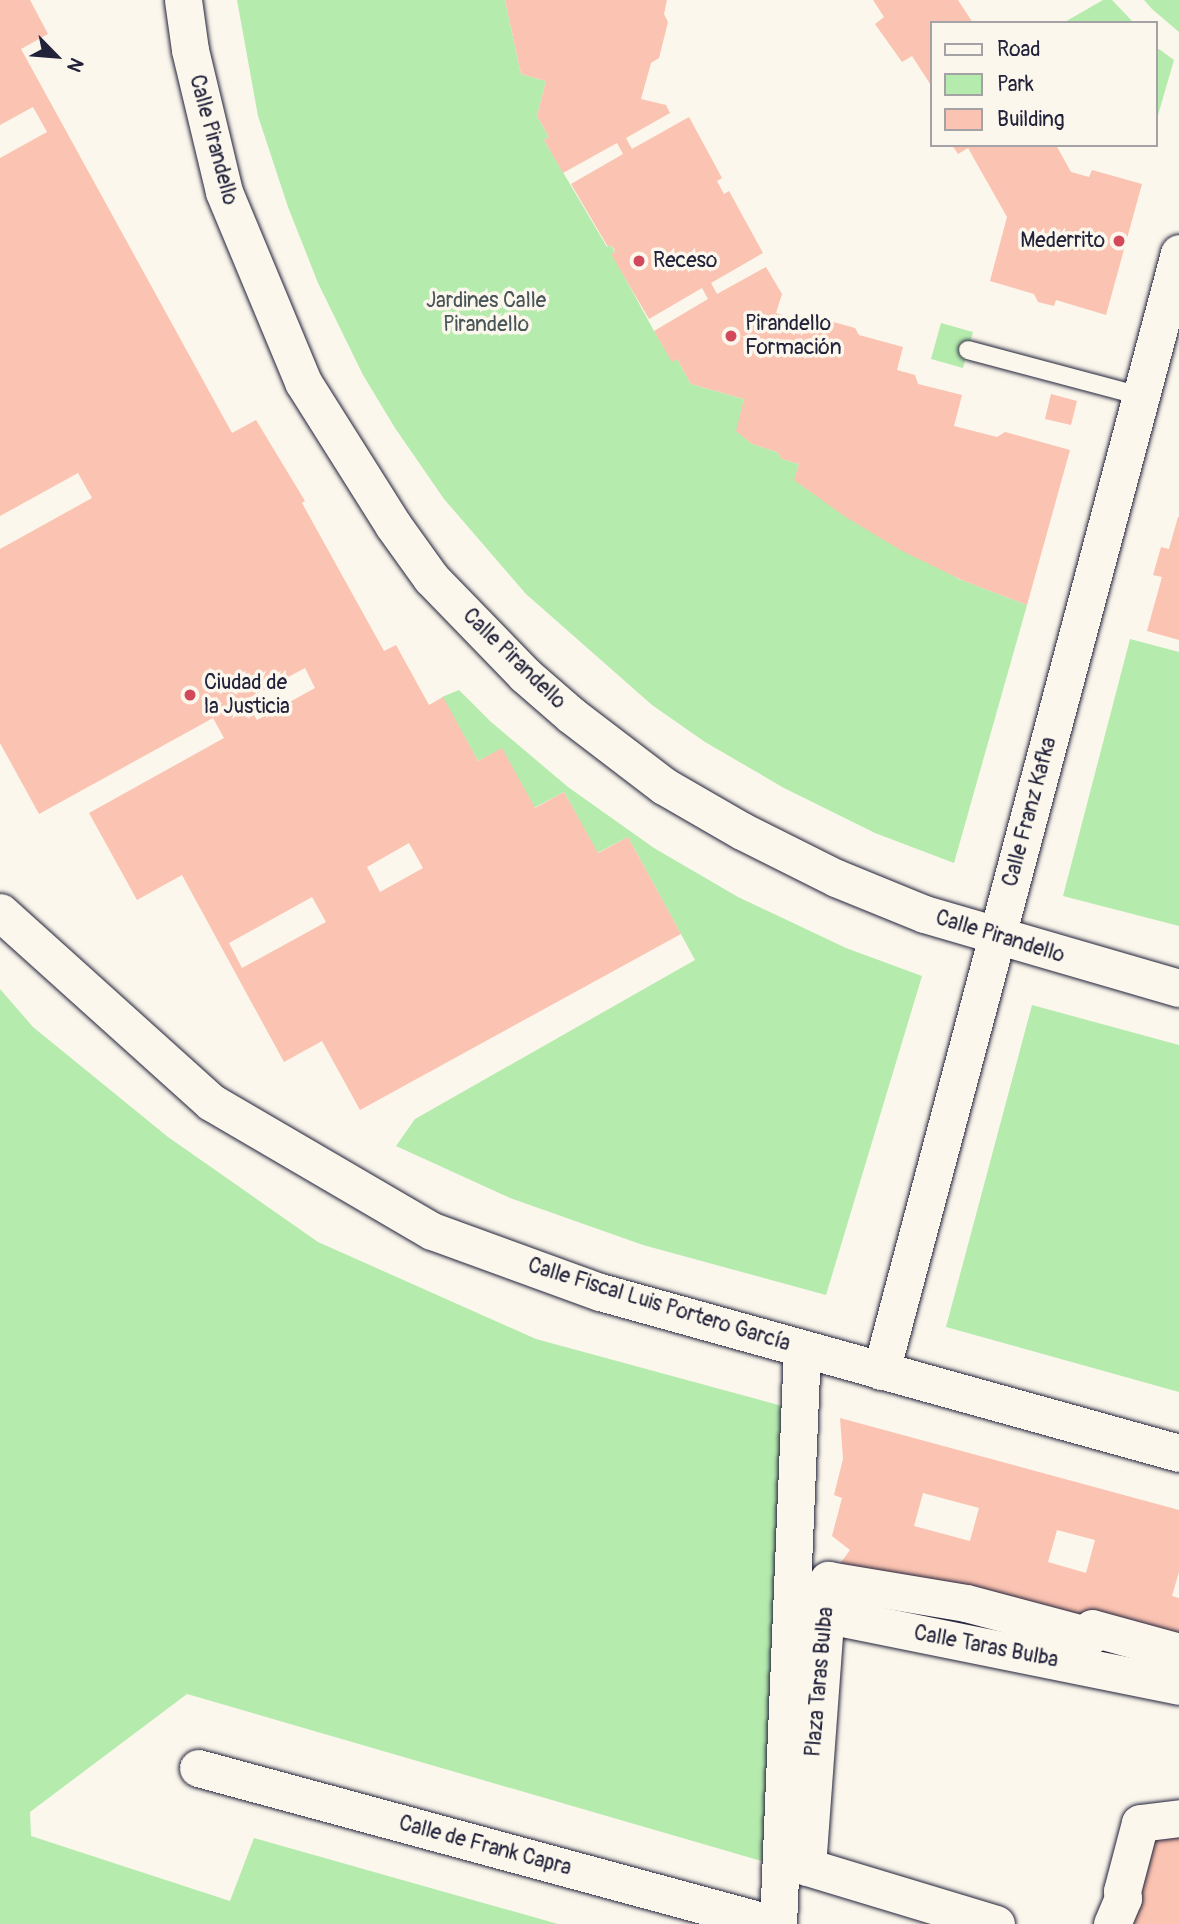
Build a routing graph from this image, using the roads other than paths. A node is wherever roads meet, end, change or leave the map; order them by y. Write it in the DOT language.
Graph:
graph roads {
  1 [pos="183,0"];
  2 [pos="1179,253"];
  3 [pos="968,350"];
  4 [pos="1141,396"];
  5 [pos="0,912"];
  6 [pos="997,937"];
  7 [pos="1179,988"];
  8 [pos="802,1349"];
  9 [pos="881,1371"];
  10 [pos="1179,1452"];
  11 [pos="809,1611"];
  12 [pos="1179,1652"];
  13 [pos="1179,1686"];
  14 [pos="198,1768"];
  15 [pos="1179,1818"];
  16 [pos="773,1924"];
  17 [pos="779,1924"];
  18 [pos="996,1924"];
  19 [pos="1112,1924"];
  1 -- 6 [label="street, Calle Pirandello"];
  2 -- 4 [label="street, Calle Franz Kafka"];
  3 -- 4 [label="lane"];
  4 -- 6 [label="street, Calle Franz Kafka"];
  5 -- 8 [label="street, Calle Fiscal Luis Portero García"];
  6 -- 7 [label="street, Calle Pirandello"];
  6 -- 9 [label="street, Calle Franz Kafka"];
  8 -- 9 [label="street, Calle Fiscal Luis Portero García"];
  8 -- 11 [label="street, Calle Fiscal Luis Portero García"];
  9 -- 10 [label="street, Calle Fiscal Luis Portero García"];
  11 -- 12 [label="street, Plaza Taras Bulba"];
  11 -- 13 [label="street, Calle Taras Bulba"];
  11 -- 17 [label="street, Calle Fiscal Luis Portero García"];
  11 -- 18 [label="street, Plaza Taras Bulba"];
  14 -- 16 [label="street, Calle de Frank Capra"];
  15 -- 19 [label="street"];
}
